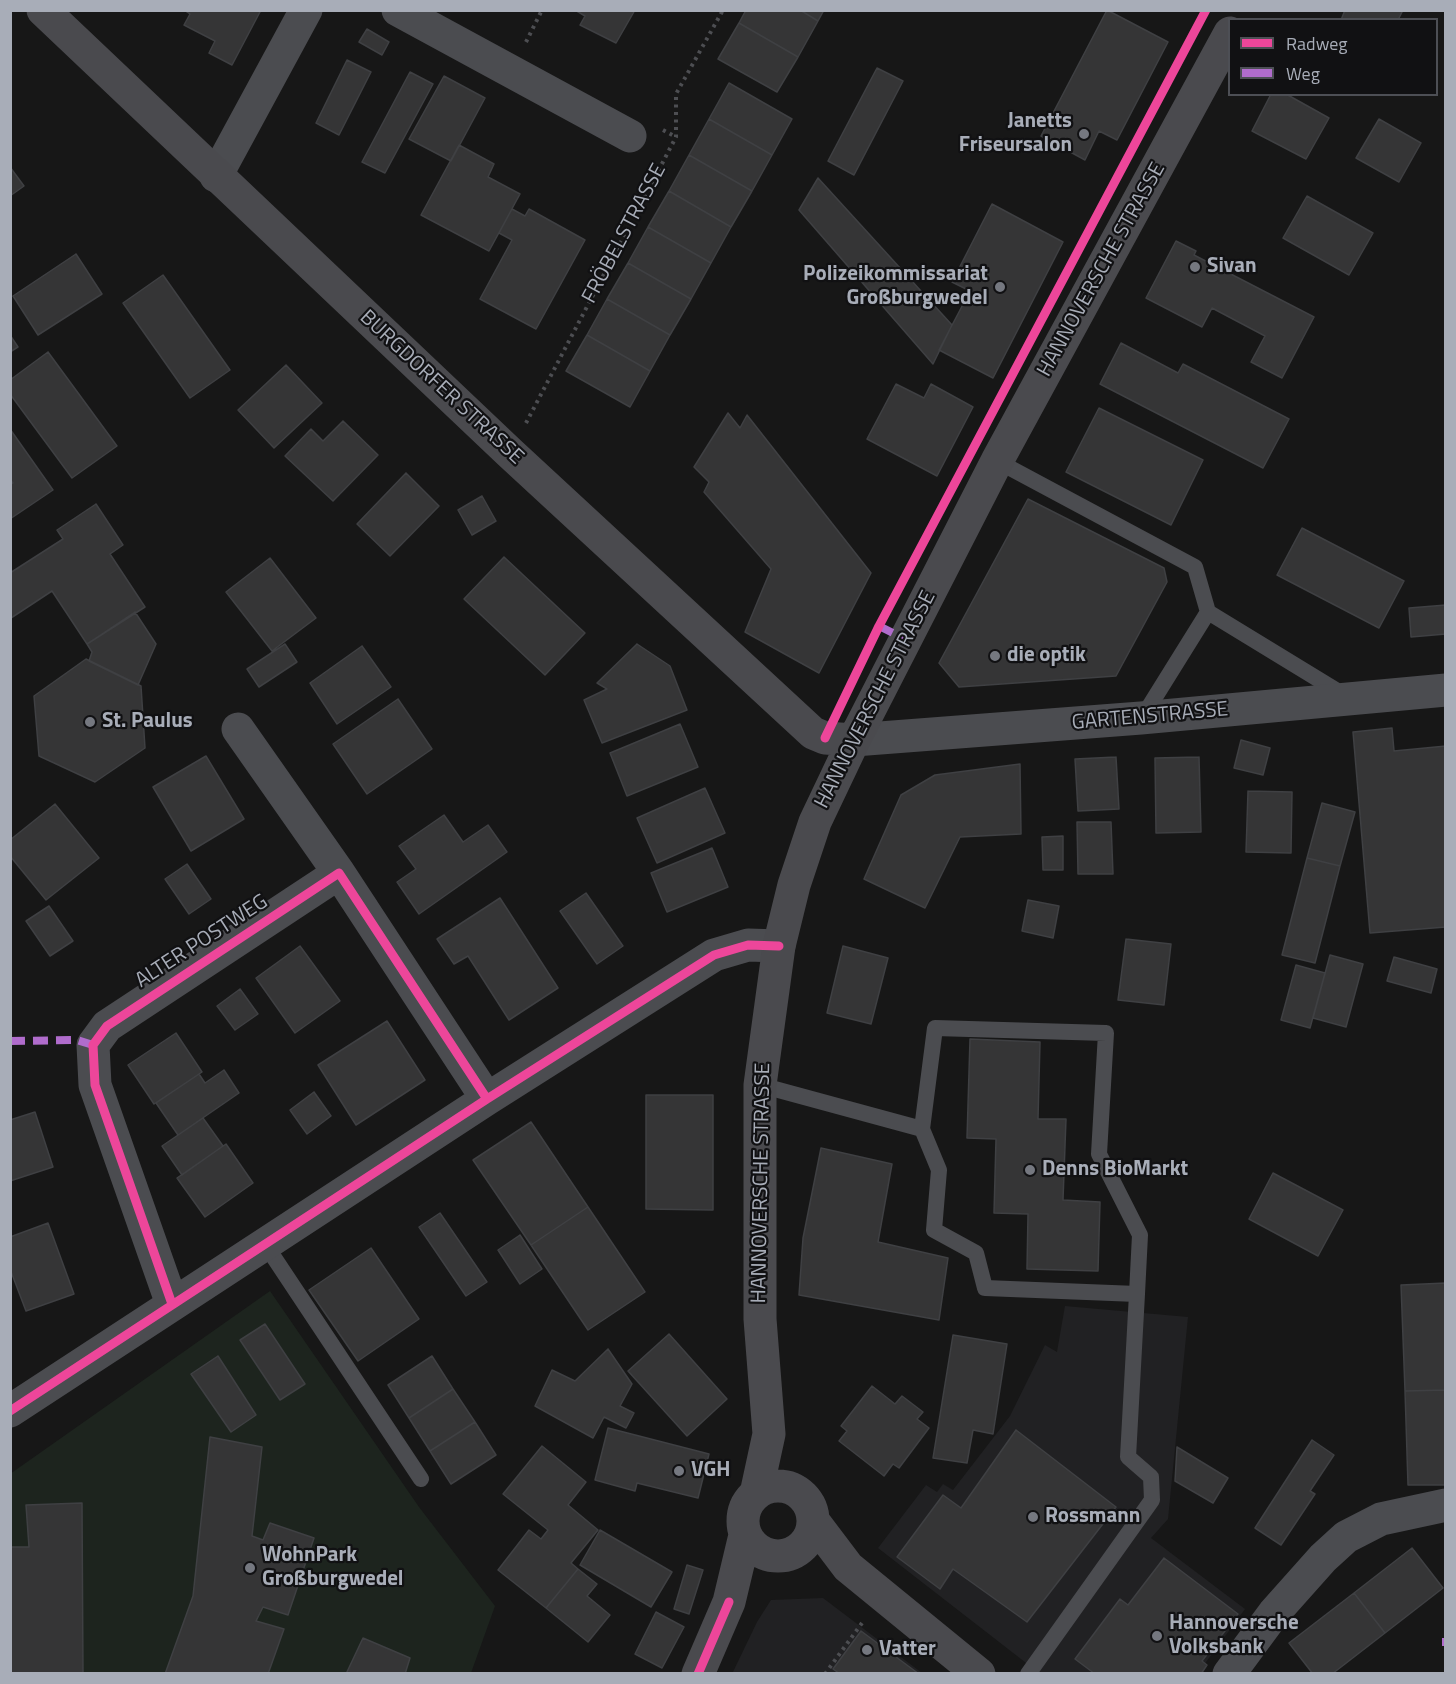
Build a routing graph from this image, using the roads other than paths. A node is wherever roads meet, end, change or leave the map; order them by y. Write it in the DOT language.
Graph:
graph roads {
  1 [pos="43,10"];
  2 [pos="306,10"];
  3 [pos="398,10"];
  4 [pos="1228,37"];
  5 [pos="630,136"];
  6 [pos="216,176"];
  7 [pos="997,461"];
  8 [pos="1208,612"];
  9 [pos="1446,690"];
  10 [pos="1349,698"];
  11 [pos="1141,718"];
  12 [pos="238,729"];
  13 [pos="854,740"];
  14 [pos="339,873"];
  15 [pos="779,946"];
  16 [pos="760,1085"];
  17 [pos="487,1098"];
  18 [pos="922,1129"];
  19 [pos="266,1244"];
  20 [pos="1137,1294"];
  21 [pos="172,1304"];
  22 [pos="10,1411"];
  23 [pos="769,1434"];
  24 [pos="421,1479"];
  25 [pos="795,1490"];
  26 [pos="756,1494"];
  27 [pos="1446,1505"];
  28 [pos="814,1522"];
  29 [pos="745,1535"];
  30 [pos="784,1554"];
  31 [pos="848,1567"];
  32 [pos="729,1602"];
  33 [pos="1235,1672"];
  34 [pos="698,1674"];
  35 [pos="979,1674"];
  36 [pos="1028,1674"];
  1 -- 6 [label="main road, BURGDORFER STRASSE"];
  2 -- 6 [label="street"];
  3 -- 5 [label="street, FRÖBELSTRASSE"];
  4 -- 7 [label="main road, HANNOVERSCHE STRASSE"];
  6 -- 13 [label="main road, BURGDORFER STRASSE"];
  7 -- 8 [label="lane"];
  7 -- 13 [label="main road, HANNOVERSCHE STRASSE"];
  8 -- 10 [label="lane"];
  8 -- 11 [label="lane"];
  9 -- 10 [label="street, GARTENSTRASSE"];
  10 -- 11 [label="street, GARTENSTRASSE"];
  11 -- 13 [label="street, GARTENSTRASSE"];
  12 -- 14 [label="street"];
  13 -- 15 [label="main road, HANNOVERSCHE STRASSE"];
  14 -- 17 [label="street"];
  14 -- 21 [label="street, ALTER POSTWEG"];
  15 -- 16 [label="main road, HANNOVERSCHE STRASSE"];
  15 -- 17 [label="street"];
  16 -- 18 [label="lane"];
  16 -- 23 [label="main road, HANNOVERSCHE STRASSE"];
  17 -- 19 [label="street"];
  18 -- 20 [label="lane"];
  18 -- 20 [label="lane"];
  19 -- 21 [label="street"];
  19 -- 24 [label="lane"];
  20 -- 36 [label="lane"];
  21 -- 22 [label="street"];
  23 -- 25 [label="main road, HANNOVERSCHE STRASSE"];
  23 -- 26 [label="main road, HANNOVERSCHE STRASSE"];
  25 -- 26 [label="main road"];
  25 -- 28 [label="main road"];
  26 -- 29 [label="main road"];
  27 -- 33 [label="street"];
  28 -- 30 [label="main road"];
  28 -- 31 [label="main road"];
  29 -- 30 [label="main road"];
  29 -- 32 [label="main road"];
  30 -- 31 [label="main road"];
  30 -- 32 [label="main road"];
  31 -- 35 [label="main road"];
  32 -- 34 [label="main road"];
}
